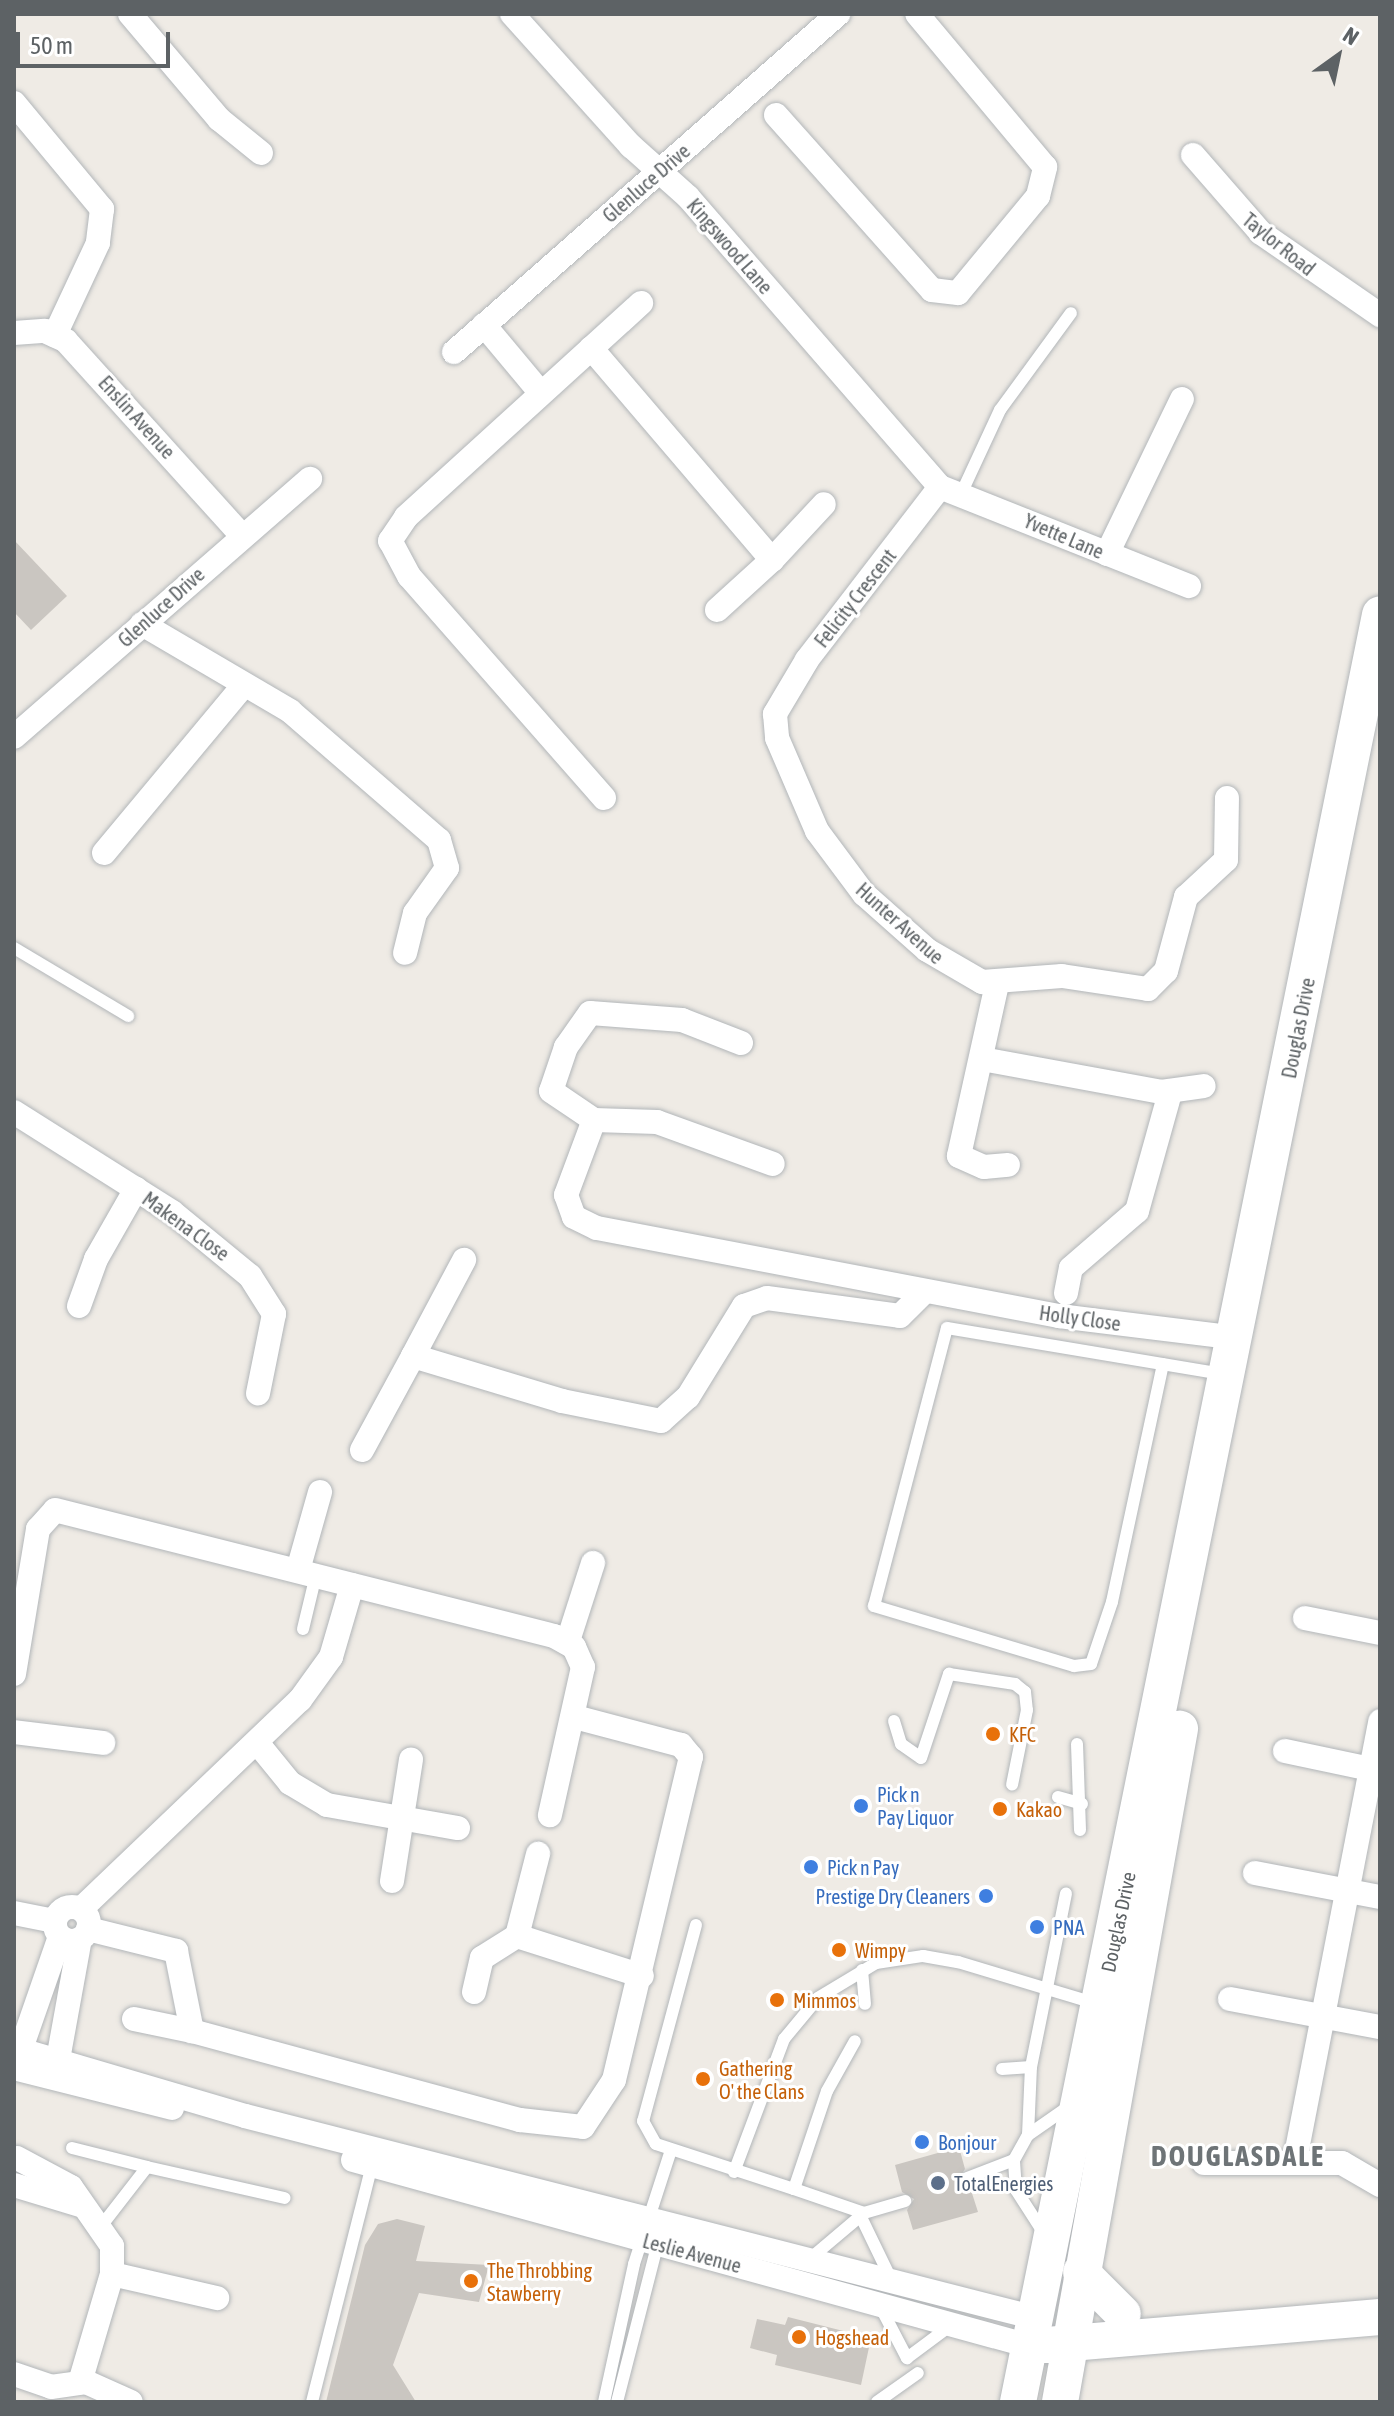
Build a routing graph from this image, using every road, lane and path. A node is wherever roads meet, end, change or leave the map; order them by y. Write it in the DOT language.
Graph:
graph roads {
  1 [pos="130,14"];
  2 [pos="512,14"];
  3 [pos="838,14"];
  4 [pos="917,14"];
  5 [pos="14,103"];
  6 [pos="776,115"];
  7 [pos="261,153"];
  8 [pos="1193,155"];
  9 [pos="661,169"];
  10 [pos="641,303"];
  11 [pos="1071,313"];
  12 [pos="1380,315"];
  13 [pos="484,325"];
  14 [pos="14,333"];
  15 [pos="55,335"];
  16 [pos="591,348"];
  17 [pos="454,352"];
  18 [pos="540,392"];
  19 [pos="1182,399"];
  20 [pos="310,479"];
  21 [pos="950,491"];
  22 [pos="824,504"];
  23 [pos="242,536"];
  24 [pos="1107,554"];
  25 [pos="772,560"];
  26 [pos="1189,586"];
  27 [pos="717,610"];
  28 [pos="1380,614"];
  29 [pos="142,624"];
  30 [pos="243,686"];
  31 [pos="775,714"];
  32 [pos="14,737"];
  33 [pos="604,798"];
  34 [pos="1227,798"];
  35 [pos="104,853"];
  36 [pos="14,948"];
  37 [pos="405,953"];
  38 [pos="997,984"];
  39 [pos="128,1016"];
  40 [pos="741,1043"];
  41 [pos="982,1059"];
  42 [pos="1204,1086"];
  43 [pos="1170,1093"];
  44 [pos="14,1112"];
  45 [pos="594,1120"];
  46 [pos="773,1164"];
  47 [pos="1008,1165"];
  48 [pos="136,1189"];
  49 [pos="464,1260"];
  50 [pos="923,1293"];
  51 [pos="1066,1293"];
  52 [pos="79,1306"];
  53 [pos="1237,1338"];
  54 [pos="413,1356"];
  55 [pos="1163,1364"];
  56 [pos="1230,1375"];
  57 [pos="258,1393"];
  58 [pos="362,1450"];
  59 [pos="320,1492"];
  60 [pos="593,1563"];
  61 [pos="307,1573"];
  62 [pos="352,1585"];
  63 [pos="1305,1618"];
  64 [pos="303,1629"];
  65 [pos="1380,1633"];
  66 [pos="568,1641"];
  67 [pos="14,1674"];
  68 [pos="575,1717"];
  69 [pos="894,1721"];
  70 [pos="1380,1721"];
  71 [pos="14,1732"];
  72 [pos="103,1743"];
  73 [pos="1077,1744"];
  74 [pos="259,1745"];
  75 [pos="1285,1751"];
  76 [pos="411,1759"];
  77 [pos="1375,1770"];
  78 [pos="1012,1785"];
  79 [pos="1058,1797"];
  80 [pos="1082,1804"];
  81 [pos="550,1815"];
  82 [pos="403,1821"];
  83 [pos="458,1828"];
  84 [pos="1080,1830"];
  85 [pos="538,1854"];
  86 [pos="1255,1873"];
  87 [pos="392,1881"];
  88 [pos="1345,1890"];
  89 [pos="1066,1893"];
  90 [pos="1380,1897"];
  91 [pos="14,1913"];
  92 [pos="696,1925"];
  93 [pos="73,1927"];
  94 [pos="517,1936"];
  95 [pos="862,1970"];
  96 [pos="642,1976"];
  97 [pos="1045,1989"];
  98 [pos="474,1992"];
  99 [pos="1230,1999"];
  100 [pos="865,2004"];
  101 [pos="1116,2009"];
  102 [pos="1320,2015"];
  103 [pos="134,2019"];
  104 [pos="1380,2027"];
  105 [pos="192,2031"];
  106 [pos="855,2041"];
  107 [pos="15,2061"];
  108 [pos="1031,2067"];
  109 [pos="57,2069"];
  110 [pos="1002,2069"];
  111 [pos="1083,2096"];
  112 [pos="1028,2135"];
  113 [pos="72,2148"];
  114 [pos="670,2153"];
  115 [pos="1014,2160"];
  116 [pos="1295,2160"];
  117 [pos="15,2163"];
  118 [pos="1204,2163"];
  119 [pos="372,2165"];
  120 [pos="147,2167"];
  121 [pos="734,2172"];
  122 [pos="967,2178"];
  123 [pos="14,2185"];
  124 [pos="1380,2185"];
  125 [pos="794,2189"];
  126 [pos="285,2198"];
  127 [pos="905,2201"];
  128 [pos="80,2205"];
  129 [pos="862,2215"];
  130 [pos="653,2223"];
  131 [pos="102,2225"];
  132 [pos="1051,2244"];
  133 [pos="812,2257"];
  134 [pos="1081,2272"];
  135 [pos="112,2274"];
  136 [pos="892,2280"];
  137 [pos="217,2298"];
  138 [pos="1380,2301"];
  139 [pos="880,2306"];
  140 [pos="1123,2314"];
  141 [pos="1380,2317"];
  142 [pos="950,2326"];
  143 [pos="1029,2331"];
  144 [pos="1071,2332"];
  145 [pos="918,2373"];
  146 [pos="14,2374"];
  147 [pos="80,2382"];
  148 [pos="131,2402"];
  149 [pos="312,2402"];
  150 [pos="604,2402"];
  151 [pos="617,2402"];
  152 [pos="877,2402"];
  153 [pos="1018,2402"];
  154 [pos="1060,2402"];
  1 -- 7 [label="street"];
  2 -- 9 [label="street, Kingswood Lane"];
  3 -- 9 [label="street, Glenluce Drive"];
  4 -- 6 [label="street"];
  5 -- 15 [label="street"];
  8 -- 12 [label="street, Taylor Road"];
  9 -- 13 [label="street, Glenluce Drive"];
  9 -- 21 [label="street, Kingswood Lane"];
  10 -- 16 [label="street"];
  11 -- 21 [label="lane, Felicity Crescent"];
  13 -- 17 [label="street, Glenluce Drive"];
  13 -- 18 [label="street"];
  14 -- 15 [label="street"];
  15 -- 23 [label="street, Enslin Avenue"];
  16 -- 18 [label="street"];
  16 -- 25 [label="street"];
  18 -- 33 [label="street"];
  19 -- 24 [label="street"];
  20 -- 23 [label="street, Glenluce Drive"];
  21 -- 24 [label="street, Yvette Lane"];
  21 -- 31 [label="street, Felicity Crescent"];
  22 -- 25 [label="street"];
  23 -- 29 [label="street, Glenluce Drive"];
  24 -- 26 [label="street, Yvette Lane"];
  25 -- 27 [label="street"];
  28 -- 53 [label="street, Douglas Drive"];
  29 -- 30 [label="street"];
  29 -- 32 [label="street, Glenluce Drive"];
  30 -- 35 [label="street"];
  30 -- 37 [label="street"];
  31 -- 38 [label="street, Hunter Avenue"];
  34 -- 38 [label="street, Hunter Avenue"];
  36 -- 39 [label="lane"];
  38 -- 41 [label="street"];
  40 -- 45 [label="street"];
  41 -- 43 [label="street"];
  41 -- 47 [label="street"];
  42 -- 43 [label="street"];
  43 -- 51 [label="street"];
  44 -- 48 [label="street, Makena Close"];
  45 -- 46 [label="street"];
  45 -- 50 [label="street, Holly Close"];
  48 -- 52 [label="street"];
  48 -- 57 [label="street, Makena Close"];
  49 -- 54 [label="street"];
  50 -- 53 [label="street, Holly Close"];
  50 -- 54 [label="street"];
  53 -- 56 [label="street, Douglas Drive"];
  54 -- 58 [label="street"];
  55 -- 55 [label="lane"];
  55 -- 56 [label="lane"];
  56 -- 101 [label="street, Douglas Drive"];
  59 -- 61 [label="street"];
  60 -- 66 [label="street"];
  61 -- 62 [label="street"];
  61 -- 64 [label="lane"];
  61 -- 67 [label="street"];
  62 -- 66 [label="street"];
  62 -- 74 [label="street"];
  63 -- 65 [label="street"];
  66 -- 68 [label="street"];
  68 -- 81 [label="street"];
  68 -- 96 [label="street"];
  69 -- 78 [label="lane"];
  70 -- 77 [label="street"];
  71 -- 72 [label="street"];
  73 -- 80 [label="lane"];
  74 -- 82 [label="street"];
  74 -- 93 [label="street"];
  75 -- 77 [label="street"];
  76 -- 82 [label="street"];
  77 -- 88 [label="street"];
  79 -- 80 [label="lane"];
  80 -- 84 [label="lane"];
  82 -- 83 [label="street"];
  82 -- 87 [label="street"];
  85 -- 94 [label="street"];
  86 -- 88 [label="street"];
  88 -- 90 [label="street"];
  88 -- 102 [label="street"];
  89 -- 97 [label="lane"];
  91 -- 93 [label="street"];
  92 -- 114 [label="lane"];
  93 -- 105 [label="street"];
  93 -- 107 [label="street"];
  93 -- 109 [label="street"];
  94 -- 96 [label="street"];
  94 -- 98 [label="street"];
  95 -- 97 [label="lane"];
  95 -- 100 [label="lane"];
  95 -- 121 [label="lane"];
  96 -- 105 [label="street"];
  97 -- 101 [label="lane"];
  97 -- 108 [label="lane"];
  99 -- 102 [label="street"];
  101 -- 111 [label="street, Douglas Drive"];
  101 -- 134 [label="street, Douglas Drive"];
  102 -- 104 [label="street"];
  102 -- 116 [label="street"];
  103 -- 105 [label="street"];
  106 -- 125 [label="lane"];
  107 -- 109 [label="street, Leslie Avenue"];
  108 -- 110 [label="lane"];
  108 -- 112 [label="lane"];
  109 -- 119 [label="street, Leslie Avenue"];
  109 -- 130 [label="street, Leslie Avenue"];
  111 -- 112 [label="lane"];
  111 -- 132 [label="street, Douglas Drive"];
  112 -- 115 [label="lane"];
  113 -- 120 [label="lane"];
  114 -- 121 [label="lane"];
  114 -- 130 [label="lane"];
  115 -- 122 [label="lane"];
  115 -- 132 [label="lane"];
  116 -- 118 [label="street"];
  116 -- 124 [label="street"];
  117 -- 128 [label="street"];
  119 -- 130 [label="street, Leslie Avenue"];
  119 -- 149 [label="lane"];
  120 -- 126 [label="lane"];
  120 -- 131 [label="lane"];
  121 -- 125 [label="lane"];
  123 -- 128 [label="street"];
  125 -- 129 [label="lane"];
  127 -- 129 [label="lane"];
  128 -- 131 [label="street"];
  129 -- 133 [label="lane"];
  129 -- 136 [label="lane"];
  130 -- 133 [label="street, Leslie Avenue"];
  130 -- 139 [label="street, Leslie Avenue"];
  130 -- 150 [label="lane"];
  130 -- 151 [label="lane"];
  131 -- 135 [label="street"];
  132 -- 143 [label="street, Douglas Drive"];
  133 -- 136 [label="street, Leslie Avenue"];
  134 -- 140 [label="street"];
  134 -- 144 [label="street, Douglas Drive"];
  135 -- 137 [label="street"];
  135 -- 147 [label="street"];
  136 -- 143 [label="street, Leslie Avenue"];
  138 -- 140 [label="street, Leslie Avenue"];
  139 -- 142 [label="street, Leslie Avenue"];
  139 -- 142 [label="lane"];
  140 -- 144 [label="street, Leslie Avenue"];
  141 -- 144 [label="street, Leslie Avenue"];
  142 -- 143 [label="street, Leslie Avenue"];
  143 -- 144 [label="street, Leslie Avenue"];
  143 -- 153 [label="street, Douglas Drive"];
  144 -- 154 [label="street, Douglas Drive"];
  145 -- 152 [label="lane"];
  146 -- 147 [label="street"];
  147 -- 148 [label="street"];
}
